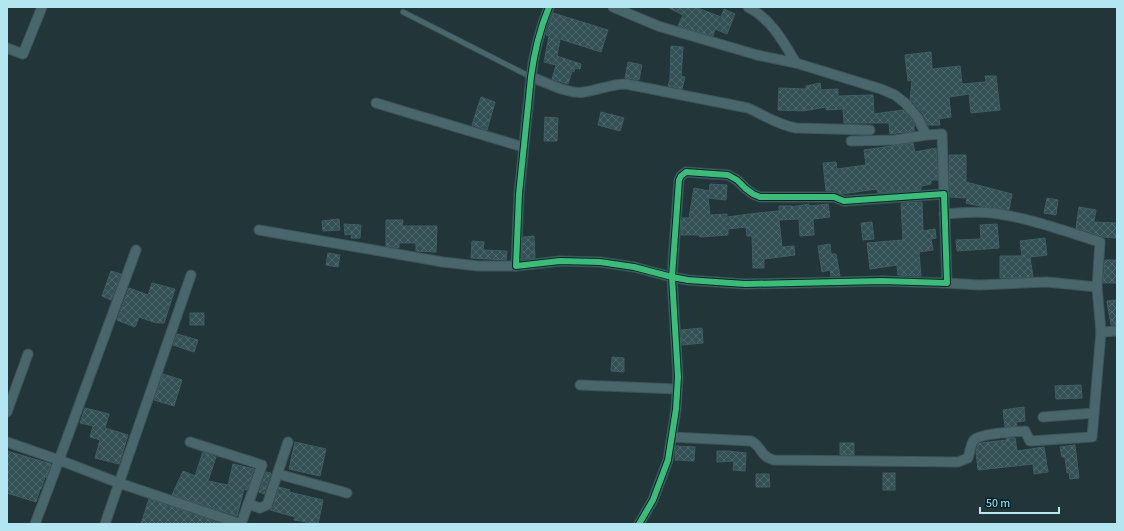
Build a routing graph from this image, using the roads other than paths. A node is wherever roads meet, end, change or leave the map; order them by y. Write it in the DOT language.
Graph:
graph roads {
  1 [pos="42,7"];
  2 [pos="613,7"];
  3 [pos="748,7"];
  4 [pos="547,8"];
  5 [pos="403,12"];
  6 [pos="7,48"];
  7 [pos="796,63"];
  8 [pos="531,77"];
  9 [pos="376,103"];
  10 [pos="870,130"];
  11 [pos="926,135"];
  12 [pos="851,141"];
  13 [pos="523,147"];
  14 [pos="944,194"];
  15 [pos="944,214"];
  16 [pos="259,230"];
  17 [pos="136,250"];
  18 [pos="516,266"];
  19 [pos="191,275"];
  20 [pos="672,277"];
  21 [pos="946,283"];
  22 [pos="1097,287"];
  23 [pos="1117,331"];
  24 [pos="1101,332"];
  25 [pos="28,354"];
  26 [pos="580,385"];
  27 [pos="677,389"];
  28 [pos="7,412"];
  29 [pos="1094,413"];
  30 [pos="1043,417"];
  31 [pos="672,437"];
  32 [pos="7,442"];
  33 [pos="190,442"];
  34 [pos="288,442"];
  35 [pos="59,460"];
  36 [pos="278,474"];
  37 [pos="118,483"];
  38 [pos="347,493"];
  39 [pos="248,504"];
  40 [pos="35,524"];
  41 [pos="105,524"];
  42 [pos="241,524"];
  43 [pos="639,524"];
  1 -- 6 [label="street"];
  2 -- 7 [label="street"];
  3 -- 7 [label="street"];
  4 -- 8 [label="street"];
  5 -- 8 [label="lane"];
  7 -- 11 [label="street"];
  8 -- 10 [label="street"];
  8 -- 13 [label="street"];
  9 -- 13 [label="street"];
  11 -- 12 [label="street"];
  11 -- 14 [label="street"];
  13 -- 18 [label="street"];
  14 -- 15 [label="street"];
  14 -- 20 [label="street"];
  15 -- 21 [label="street"];
  15 -- 22 [label="street"];
  16 -- 18 [label="street"];
  17 -- 35 [label="street"];
  18 -- 20 [label="street"];
  19 -- 37 [label="street"];
  20 -- 21 [label="street"];
  20 -- 27 [label="street"];
  21 -- 22 [label="street"];
  22 -- 24 [label="street"];
  23 -- 24 [label="street"];
  24 -- 29 [label="street"];
  25 -- 28 [label="street"];
  26 -- 27 [label="street"];
  27 -- 31 [label="street"];
  29 -- 30 [label="street"];
  29 -- 31 [label="street"];
  31 -- 43 [label="street"];
  32 -- 35 [label="street"];
  33 -- 39 [label="street"];
  34 -- 36 [label="street"];
  35 -- 37 [label="street"];
  35 -- 40 [label="street"];
  36 -- 38 [label="street"];
  36 -- 39 [label="street"];
  37 -- 41 [label="street"];
  37 -- 42 [label="street"];
  39 -- 42 [label="street"];
}
